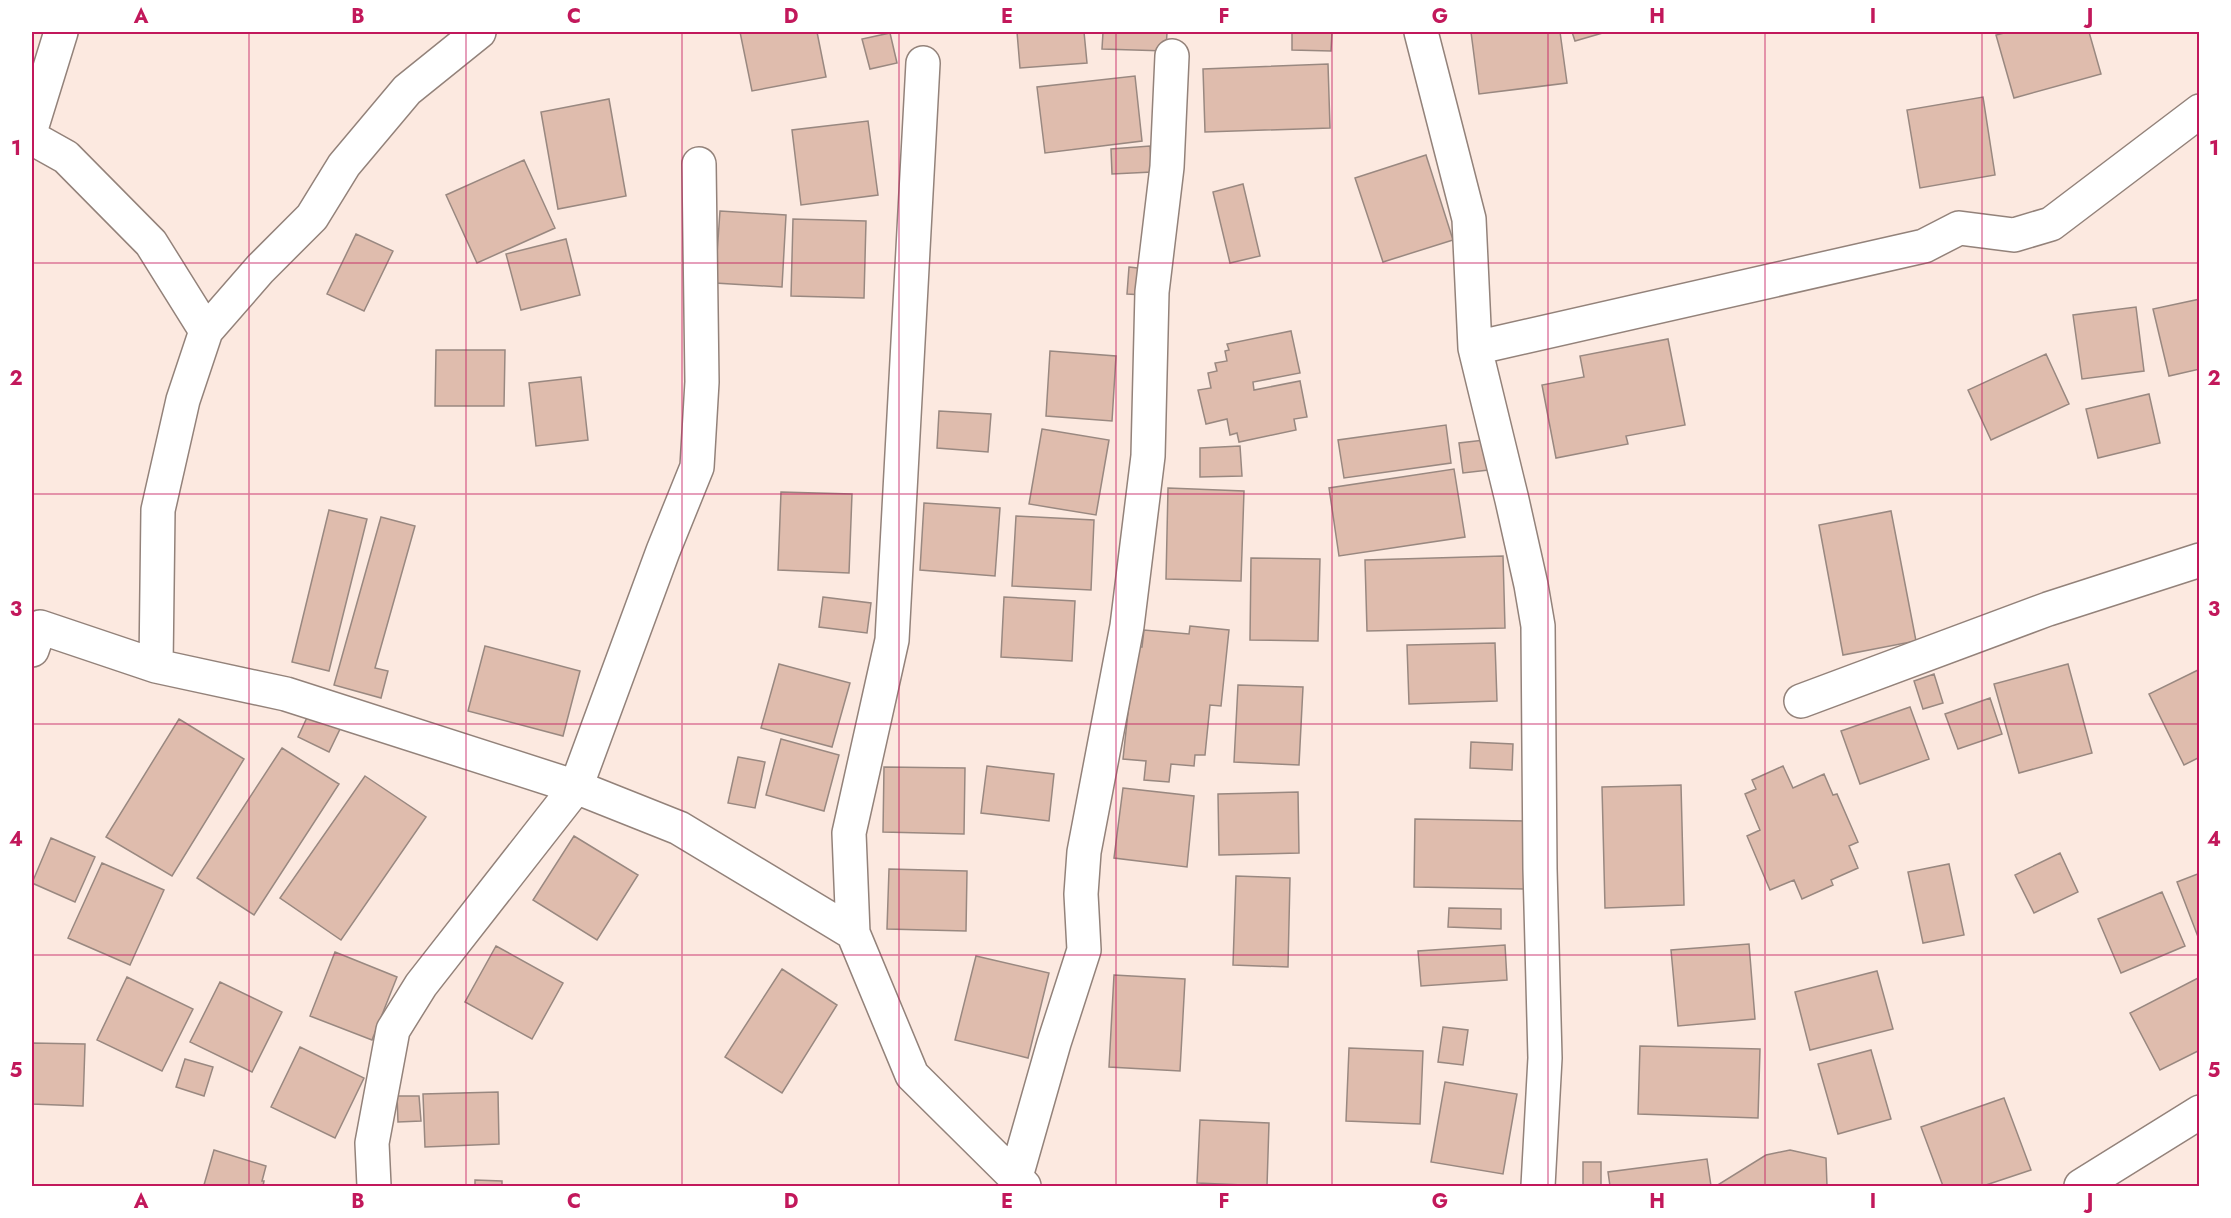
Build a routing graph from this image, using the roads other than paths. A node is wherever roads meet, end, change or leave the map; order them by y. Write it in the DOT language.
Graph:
graph roads {
  1 [pos="61,32"];
  2 [pos="479,32"];
  3 [pos="1421,32"];
  4 [pos="1172,56"];
  5 [pos="923,63"];
  6 [pos="2199,111"];
  7 [pos="32,126"];
  8 [pos="32,138"];
  9 [pos="699,164"];
  10 [pos="206,330"];
  11 [pos="1475,348"];
  12 [pos="2199,560"];
  13 [pos="34,627"];
  14 [pos="156,666"];
  15 [pos="1801,701"];
  16 [pos="576,787"];
  17 [pos="853,933"];
  18 [pos="2199,1112"];
  19 [pos="1011,1184"];
  20 [pos="375,1186"];
  21 [pos="1538,1186"];
  22 [pos="2081,1186"];
  1 -- 7 [label="street"];
  2 -- 10 [label="street"];
  3 -- 11 [label="street"];
  4 -- 19 [label="street"];
  5 -- 17 [label="street"];
  6 -- 11 [label="street"];
  8 -- 10 [label="street"];
  9 -- 16 [label="street"];
  10 -- 14 [label="street"];
  11 -- 21 [label="street"];
  12 -- 15 [label="street"];
  13 -- 14 [label="street"];
  14 -- 16 [label="street"];
  16 -- 17 [label="street"];
  16 -- 20 [label="street"];
  17 -- 19 [label="street"];
  18 -- 22 [label="street"];
}
